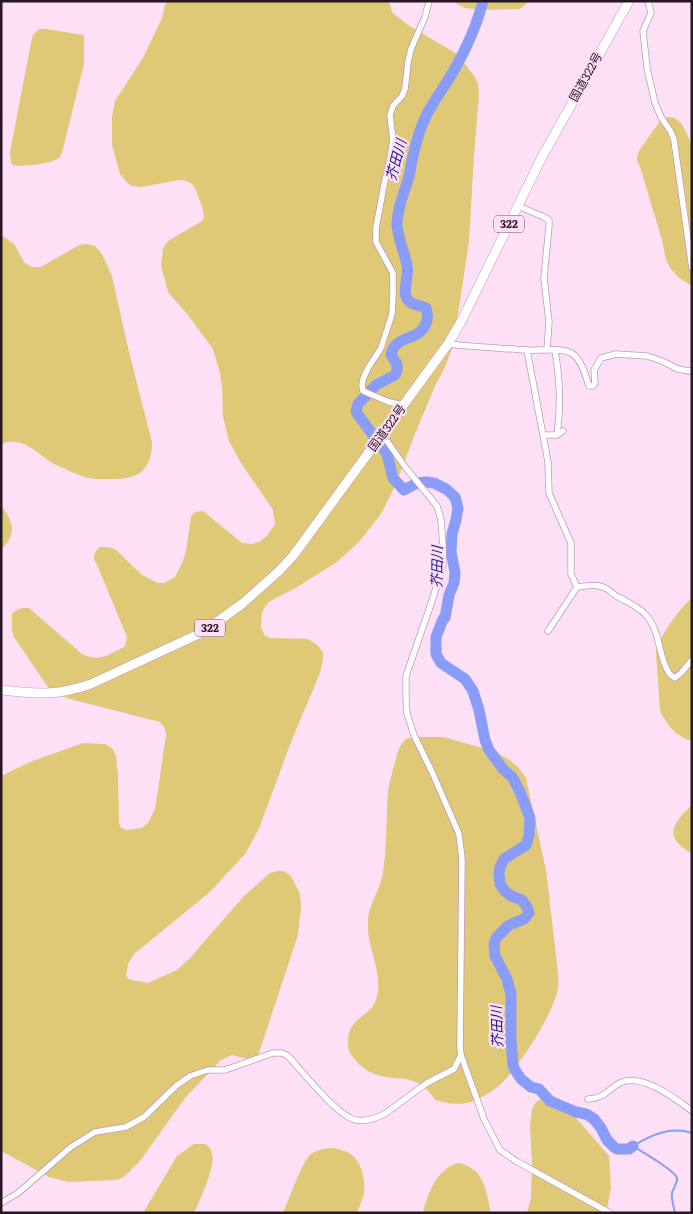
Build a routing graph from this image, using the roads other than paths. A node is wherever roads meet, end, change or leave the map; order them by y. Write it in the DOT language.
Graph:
graph roads {
  1 [pos="429,1"];
  2 [pos="629,1"];
  3 [pos="648,1"];
  4 [pos="518,206"];
  5 [pos="692,268"];
  6 [pos="448,344"];
  7 [pos="527,350"];
  8 [pos="547,350"];
  9 [pos="555,350"];
  10 [pos="692,370"];
  11 [pos="403,406"];
  12 [pos="564,431"];
  13 [pos="543,435"];
  14 [pos="557,435"];
  15 [pos="380,436"];
  16 [pos="577,587"];
  17 [pos="548,631"];
  18 [pos="692,660"];
  19 [pos="1,690"];
  20 [pos="461,1055"];
  21 [pos="588,1099"];
  22 [pos="692,1111"];
  23 [pos="1,1203"];
  24 [pos="610,1213"];
  1 -- 11 [label="street"];
  2 -- 4 [label="highway, 国道322号 / 322"];
  3 -- 5 [label="street"];
  4 -- 6 [label="highway, 国道322号 / 322"];
  4 -- 8 [label="street"];
  6 -- 7 [label="street"];
  6 -- 11 [label="highway, 国道322号 / 322"];
  7 -- 8 [label="street"];
  7 -- 13 [label="street"];
  8 -- 9 [label="street"];
  9 -- 10 [label="street"];
  9 -- 14 [label="street"];
  11 -- 15 [label="highway, 国道322号 / 322"];
  12 -- 14 [label="street"];
  13 -- 14 [label="street"];
  13 -- 16 [label="street"];
  15 -- 19 [label="highway, 国道322号 / 322"];
  15 -- 20 [label="street"];
  16 -- 17 [label="street"];
  16 -- 18 [label="street"];
  20 -- 23 [label="street"];
  20 -- 24 [label="street"];
  21 -- 22 [label="street"];
}
